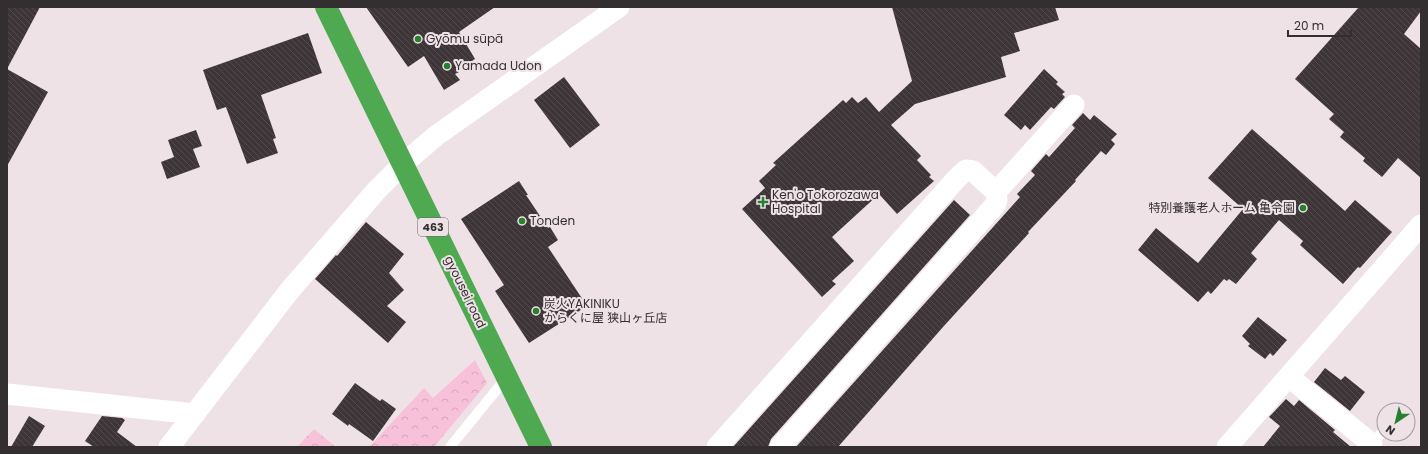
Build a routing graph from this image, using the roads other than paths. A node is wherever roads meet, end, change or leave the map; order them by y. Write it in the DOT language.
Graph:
graph roads {
  1 [pos="326,7"];
  2 [pos="619,7"];
  3 [pos="1074,105"];
  4 [pos="403,164"];
  5 [pos="996,192"];
  6 [pos="1421,225"];
  7 [pos="506,377"];
  8 [pos="1289,377"];
  9 [pos="7,394"];
  10 [pos="195,414"];
  11 [pos="1375,440"];
  12 [pos="169,447"];
  13 [pos="450,447"];
  14 [pos="541,447"];
  15 [pos="717,447"];
  16 [pos="780,447"];
  17 [pos="1227,447"];
  1 -- 4 [label="highway, gyousei road / 463"];
  2 -- 4 [label="street"];
  3 -- 5 [label="street"];
  4 -- 7 [label="highway, gyousei road / 463"];
  4 -- 10 [label="street"];
  5 -- 15 [label="street"];
  5 -- 16 [label="street"];
  6 -- 8 [label="street"];
  7 -- 13 [label="lane"];
  7 -- 14 [label="highway, gyousei road / 463"];
  8 -- 11 [label="street"];
  8 -- 17 [label="street"];
  9 -- 10 [label="street"];
  10 -- 12 [label="street"];
}
